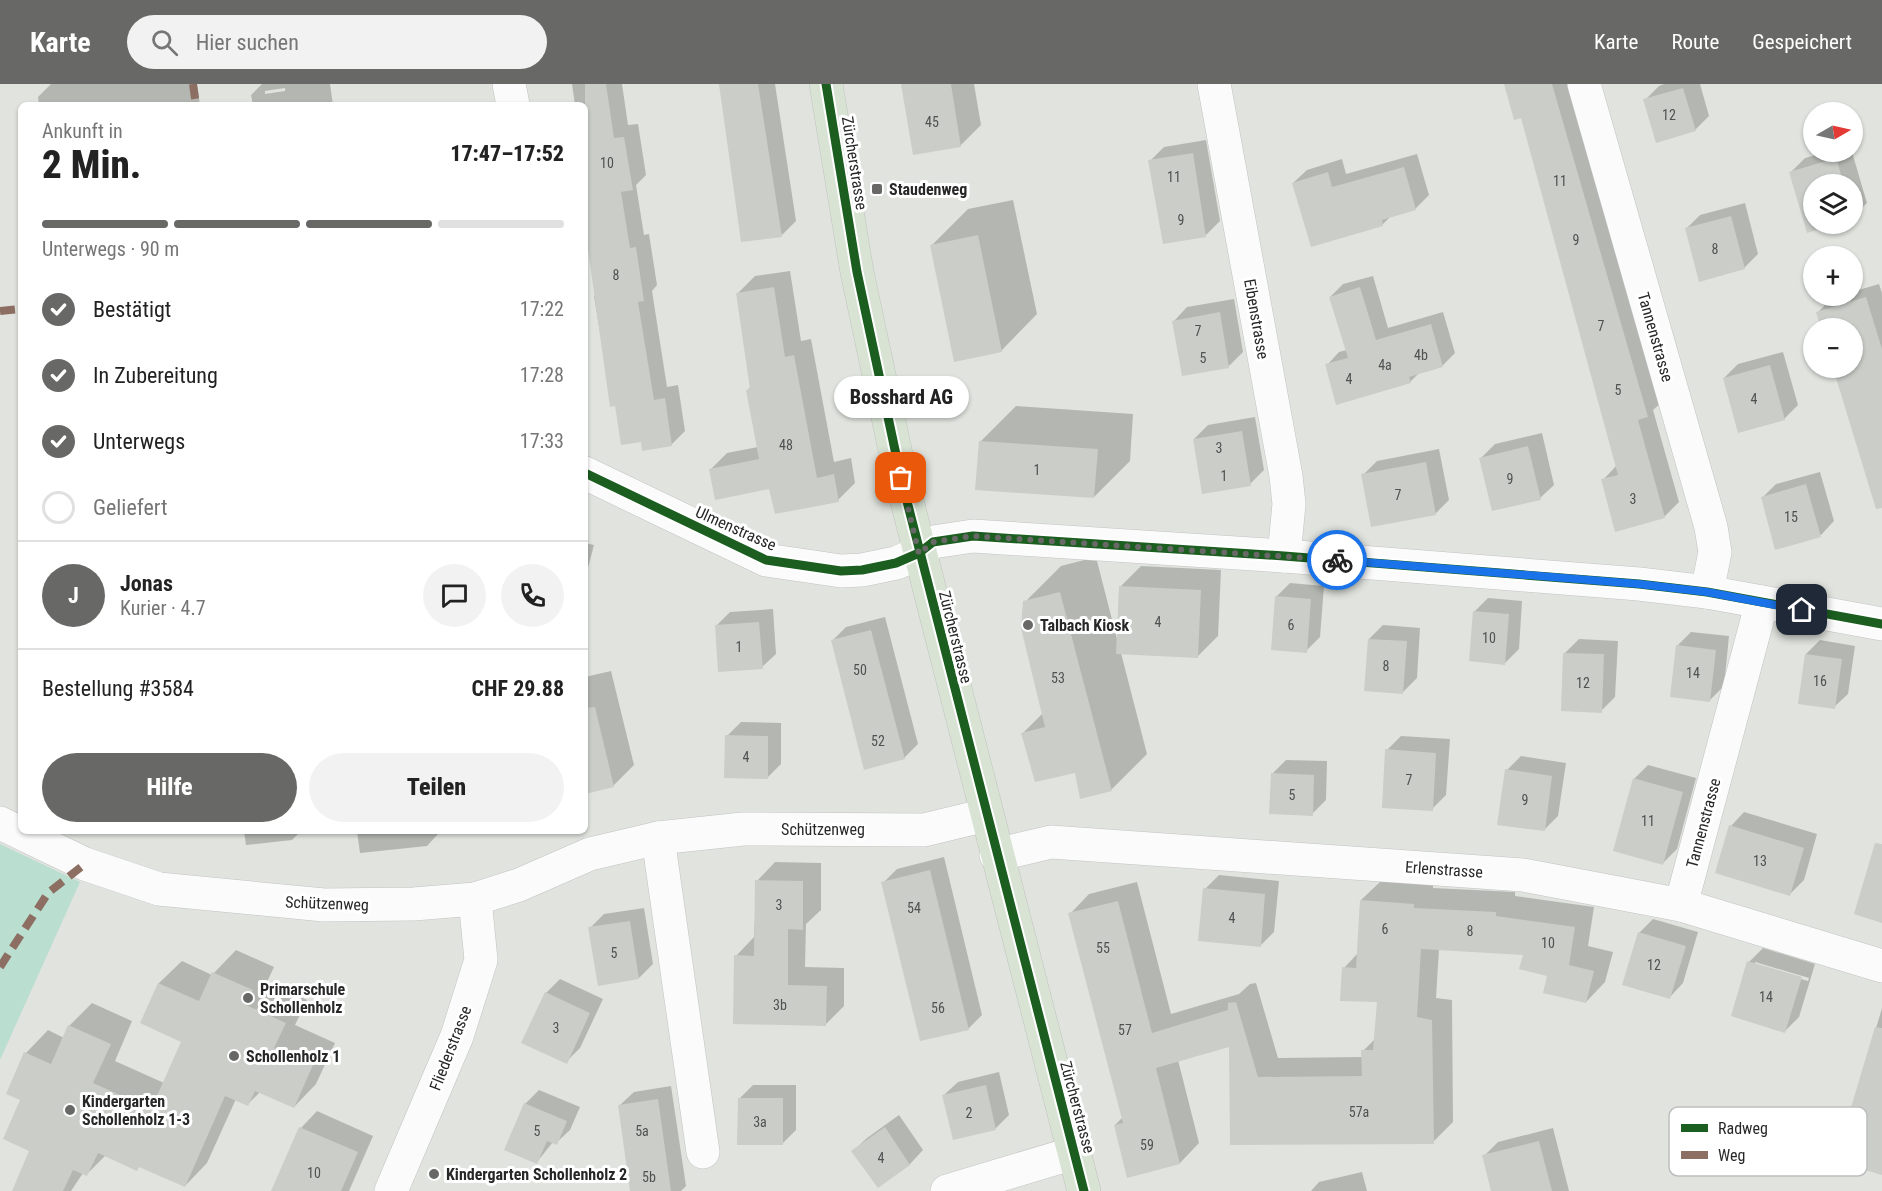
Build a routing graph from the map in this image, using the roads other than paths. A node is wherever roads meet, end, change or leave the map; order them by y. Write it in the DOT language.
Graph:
graph roads {
  1 [pos="510,84"];
  2 [pos="826,84"];
  3 [pos="1214,84"];
  4 [pos="1584,84"];
  5 [pos="513,102"];
  6 [pos="588,474"];
  7 [pos="919,554"];
  8 [pos="1284,555"];
  9 [pos="1707,592"];
  10 [pos="1762,602"];
  11 [pos="1882,624"];
  12 [pos="986,815"];
  13 [pos="0,823"];
  14 [pos="18,832"];
  15 [pos="23,834"];
  16 [pos="657,838"];
  17 [pos="996,855"];
  18 [pos="475,899"];
  19 [pos="1681,905"];
  20 [pos="1882,966"];
  21 [pos="703,1152"];
  22 [pos="1074,1153"];
  23 [pos="392,1191"];
  24 [pos="947,1191"];
  25 [pos="1084,1191"];
  1 -- 5 [label="street"];
  2 -- 7 [label="main road, Zürcherstrasse"];
  3 -- 8 [label="street, Eibenstrasse"];
  4 -- 9 [label="street, Tannenstrasse"];
  6 -- 7 [label="street, Ulmenstrasse"];
  7 -- 8 [label="street, Ulmenstrasse"];
  7 -- 12 [label="main road, Zürcherstrasse"];
  8 -- 9 [label="street, Ulmenstrasse"];
  9 -- 10 [label="street, Ulmenstrasse"];
  10 -- 11 [label="street, Ulmenstrasse"];
  10 -- 19 [label="street, Tannenstrasse"];
  12 -- 16 [label="street, Schützenweg"];
  12 -- 17 [label="main road, Zürcherstrasse"];
  13 -- 14 [label="street, Schützenweg"];
  15 -- 18 [label="street, Schützenweg"];
  16 -- 18 [label="street, Schützenweg"];
  16 -- 21 [label="street"];
  17 -- 19 [label="street, Erlenstrasse"];
  17 -- 22 [label="main road, Zürcherstrasse"];
  18 -- 23 [label="street, Fliederstrasse"];
  19 -- 20 [label="street, Erlenstrasse"];
  22 -- 24 [label="street"];
  22 -- 25 [label="main road, Zürcherstrasse"];
}
